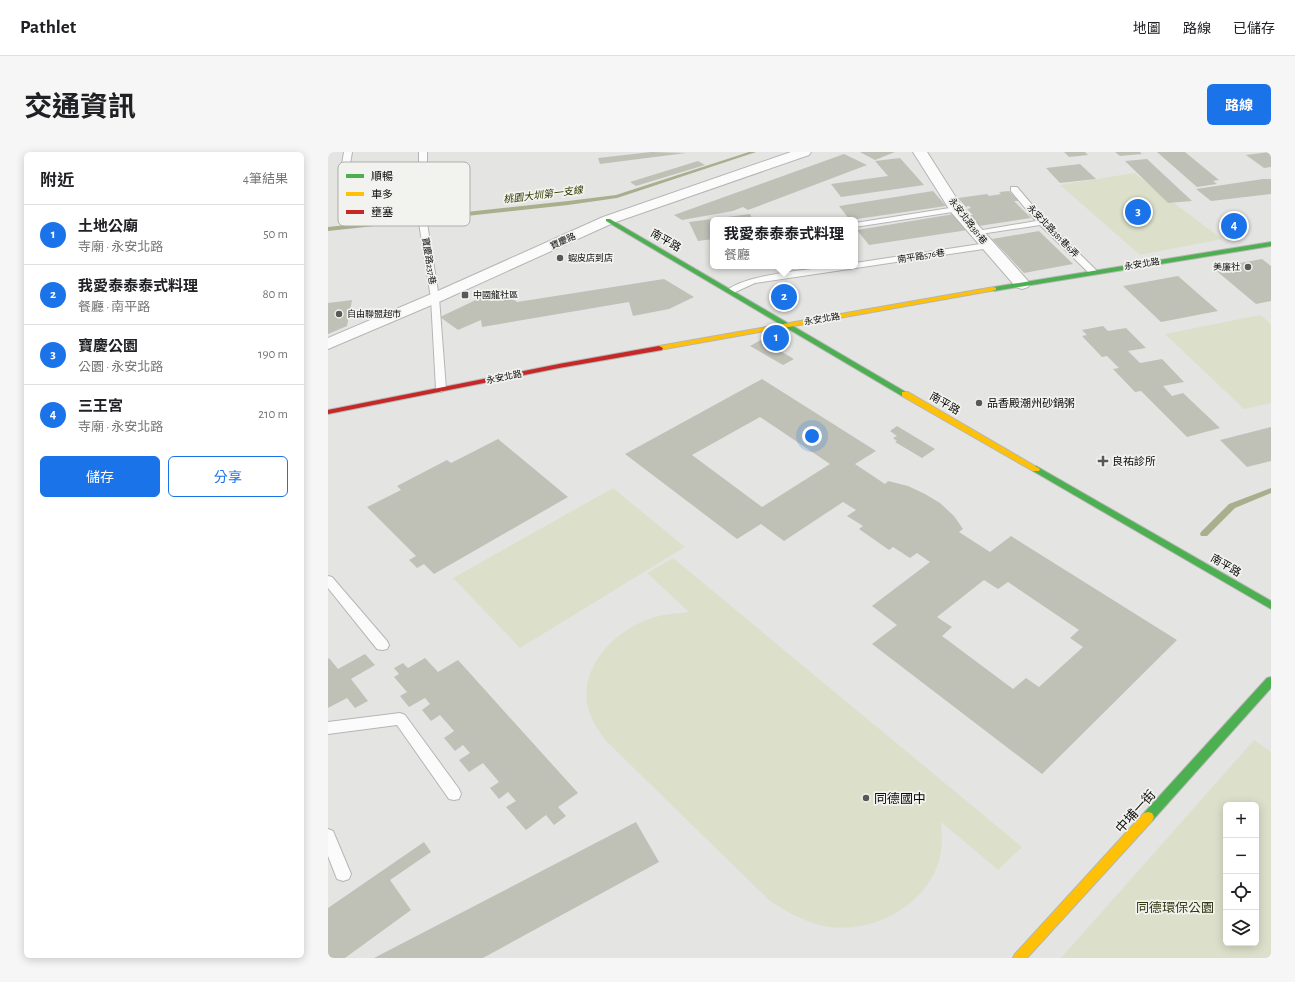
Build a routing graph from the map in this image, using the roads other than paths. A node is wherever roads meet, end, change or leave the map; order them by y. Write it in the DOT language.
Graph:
graph roads {
  1 [pos="348,152"];
  2 [pos="804,152"];
  3 [pos="920,152"];
  4 [pos="346,162"];
  5 [pos="1014,189"];
  6 [pos="956,209"];
  7 [pos="608,220"];
  8 [pos="1042,222"];
  9 [pos="858,225"];
  10 [pos="424,226"];
  11 [pos="977,233"];
  12 [pos="1271,244"];
  13 [pos="987,246"];
  14 [pos="858,265"];
  15 [pos="834,269"];
  16 [pos="1093,272"];
  17 [pos="1022,284"];
  18 [pos="731,291"];
  19 [pos="435,298"];
  20 [pos="786,325"];
  21 [pos="328,344"];
  22 [pos="442,390"];
  23 [pos="328,412"];
  24 [pos="328,580"];
  25 [pos="1271,605"];
  26 [pos="382,645"];
  27 [pos="1271,681"];
  28 [pos="328,728"];
  29 [pos="454,794"];
  30 [pos="328,836"];
  31 [pos="343,874"];
  32 [pos="1018,958"];
  1 -- 4 [label="lane"];
  2 -- 7 [label="street, 寶慶路"];
  3 -- 6 [label="street, 永安北路381巷"];
  5 -- 8 [label="lane, 永安北路381巷6弄"];
  6 -- 9 [label="lane"];
  6 -- 11 [label="street, 永安北路381巷"];
  7 -- 18 [label="street, 南平路"];
  7 -- 19 [label="street, 寶慶路"];
  8 -- 11 [label="lane"];
  8 -- 16 [label="lane, 永安北路381巷6弄"];
  10 -- 19 [label="lane, 寶慶路237巷"];
  11 -- 13 [label="street, 永安北路381巷"];
  12 -- 16 [label="street, 永安北路"];
  13 -- 14 [label="lane, 南平路576巷"];
  13 -- 17 [label="street, 永安北路381巷"];
  15 -- 18 [label="lane, 南平路576巷"];
  16 -- 17 [label="street, 永安北路"];
  17 -- 20 [label="street, 永安北路"];
  18 -- 20 [label="street, 南平路"];
  19 -- 21 [label="street, 寶慶路"];
  19 -- 22 [label="lane, 寶慶路237巷"];
  20 -- 22 [label="street, 永安北路"];
  20 -- 25 [label="street, 南平路"];
  22 -- 23 [label="street, 永安北路"];
  24 -- 26 [label="lane"];
  27 -- 32 [label="street, 中埔一街"];
  28 -- 29 [label="lane"];
  30 -- 31 [label="lane"];
}
